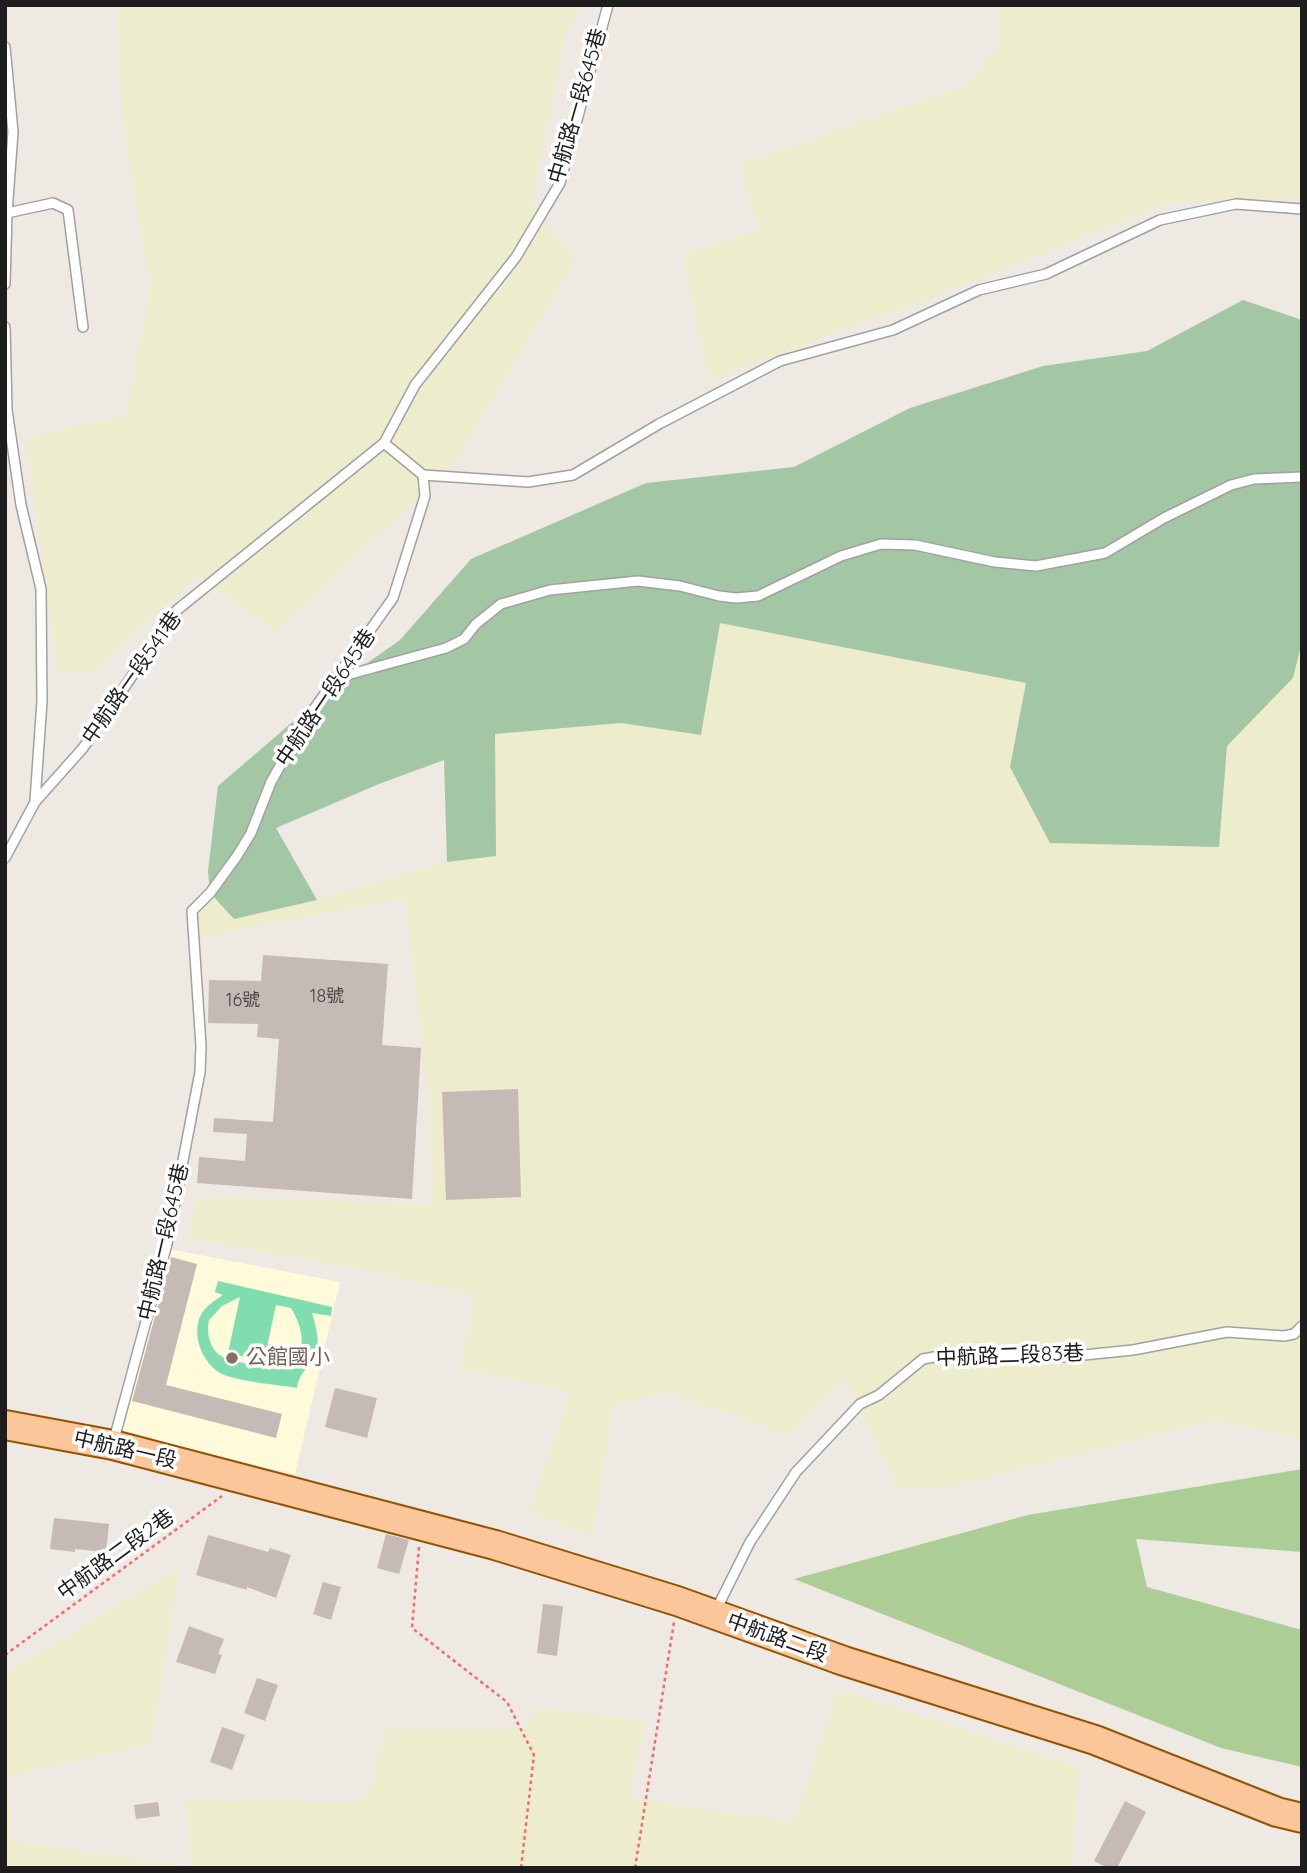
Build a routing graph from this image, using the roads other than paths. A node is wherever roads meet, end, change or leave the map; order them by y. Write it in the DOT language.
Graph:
graph roads {
  1 [pos="608,5"];
  2 [pos="5,47"];
  3 [pos="1302,209"];
  4 [pos="7,213"];
  5 [pos="5,284"];
  6 [pos="5,327"];
  7 [pos="83,327"];
  8 [pos="6,410"];
  9 [pos="384,443"];
  10 [pos="423,475"];
  11 [pos="1302,477"];
  12 [pos="336,678"];
  13 [pos="35,802"];
  14 [pos="5,858"];
  15 [pos="1302,1326"];
  16 [pos="5,1425"];
  17 [pos="113,1446"];
  18 [pos="245,1479"];
  19 [pos="713,1615"];
  20 [pos="1302,1818"];
  1 -- 9 [label="lane, 中航路一段645巷"];
  2 -- 4 [label="lane"];
  3 -- 10 [label="lane"];
  4 -- 5 [label="lane"];
  4 -- 7 [label="lane"];
  6 -- 8 [label="lane"];
  8 -- 13 [label="lane"];
  9 -- 10 [label="lane"];
  9 -- 13 [label="lane, 中航路一段541巷"];
  10 -- 12 [label="lane, 中航路一段645巷"];
  11 -- 12 [label="lane"];
  12 -- 17 [label="lane, 中航路一段645巷"];
  13 -- 14 [label="lane, 中航路一段541巷"];
  15 -- 19 [label="lane, 中航路二段83巷"];
  16 -- 17 [label="main road, 中航路一段"];
  17 -- 18 [label="main road, 中航路一段"];
  18 -- 19 [label="main road, 中航路二段"];
  19 -- 20 [label="main road, 中航路二段"];
}
